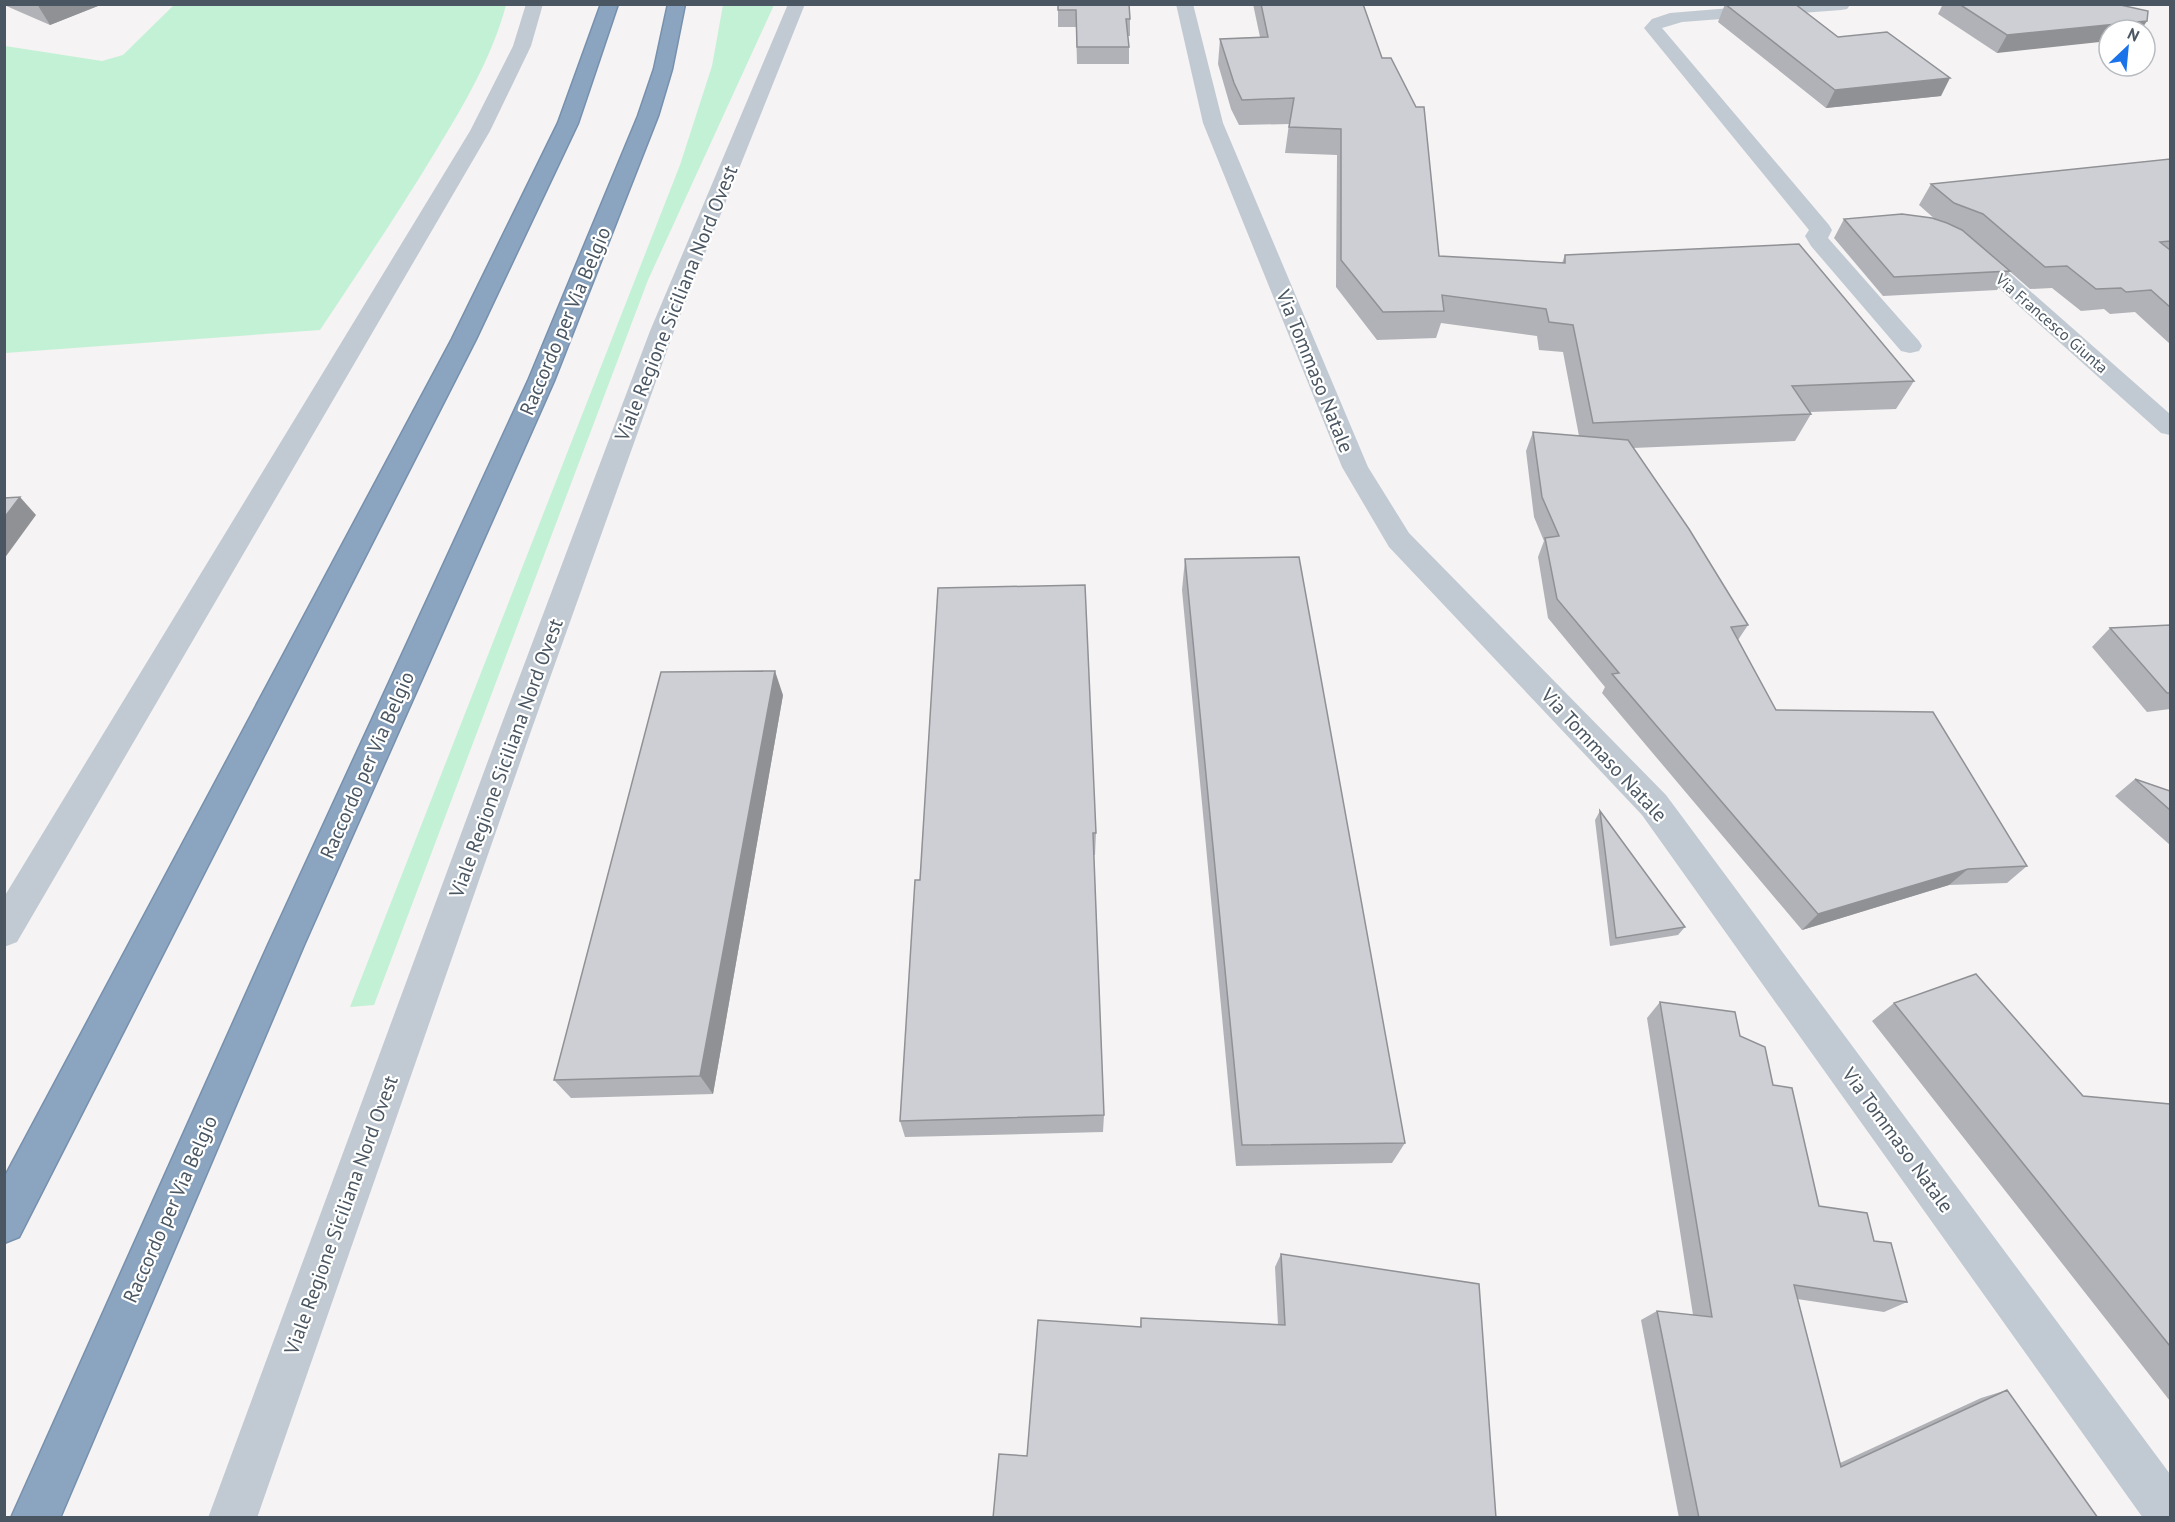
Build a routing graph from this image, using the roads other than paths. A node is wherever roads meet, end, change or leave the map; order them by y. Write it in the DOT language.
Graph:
graph roads {
  1 [pos="535,4"];
  2 [pos="610,4"];
  3 [pos="677,4"];
  4 [pos="797,4"];
  5 [pos="1184,4"];
  6 [pos="1842,5"];
  7 [pos="1844,228"];
  8 [pos="1821,230"];
  9 [pos="1954,237"];
  10 [pos="1910,346"];
  11 [pos="2170,427"];
  12 [pos="4,932"];
  13 [pos="4,1222"];
  14 [pos="2170,1514"];
  15 [pos="35,1518"];
  16 [pos="232,1518"];
  1 -- 12 [label="street"];
  2 -- 13 [label="highway"];
  3 -- 15 [label="highway, Raccordo per Via Belgio"];
  4 -- 16 [label="street, Viale Regione Siciliana Nord Ovest"];
  5 -- 14 [label="street, Via Tommaso Natale"];
  6 -- 8 [label="street"];
  7 -- 8 [label="street"];
  8 -- 10 [label="street"];
  9 -- 11 [label="street, Via Francesco Giunta"];
}
